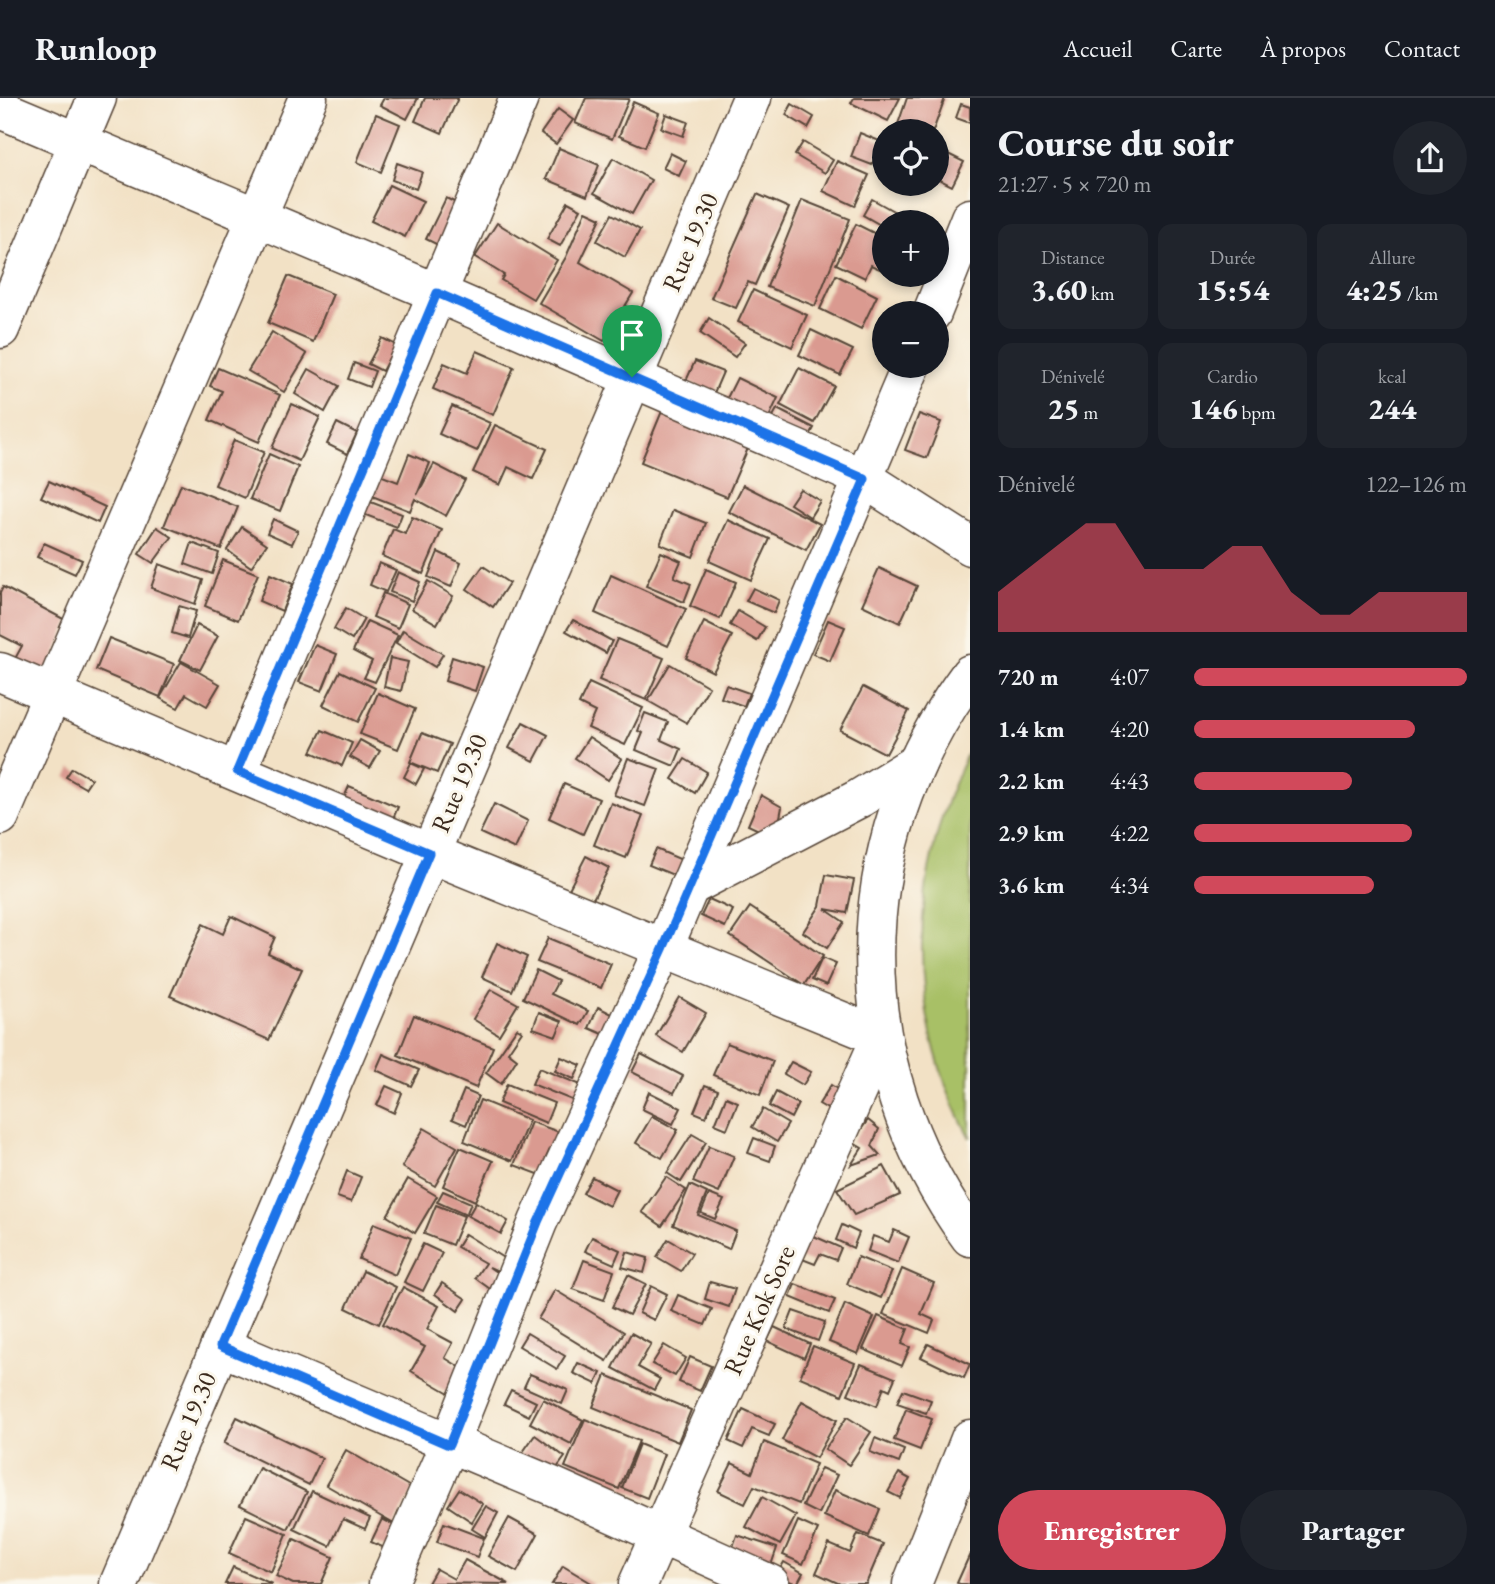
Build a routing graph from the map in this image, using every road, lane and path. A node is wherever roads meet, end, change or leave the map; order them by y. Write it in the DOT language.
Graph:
graph roads {
  1 [pos="97,98"];
  2 [pos="308,98"];
  3 [pos="519,98"];
  4 [pos="752,98"];
  5 [pos="0,109"];
  6 [pos="78,141"];
  7 [pos="257,216"];
  8 [pos="970,218"];
  9 [pos="437,293"];
  10 [pos="937,301"];
  11 [pos="0,329"];
  12 [pos="632,377"];
  13 [pos="906,378"];
  14 [pos="865,479"];
  15 [pos="970,546"];
  16 [pos="0,673"];
  17 [pos="970,674"];
  18 [pos="52,694"];
  19 [pos="917,763"];
  20 [pos="237,771"];
  21 [pos="0,816"];
  22 [pos="429,853"];
  23 [pos="689,887"];
  24 [pos="663,949"];
  25 [pos="881,1037"];
  26 [pos="970,1237"];
  27 [pos="220,1346"];
  28 [pos="970,1439"];
  29 [pos="449,1445"];
  30 [pos="659,1536"];
  31 [pos="119,1584"];
  32 [pos="388,1584"];
  33 [pos="638,1584"];
  34 [pos="770,1584"];
  35 [pos="912,1584"];
  1 -- 6 [label="street"];
  2 -- 7 [label="street"];
  3 -- 9 [label="street"];
  4 -- 12 [label="street, Rue 19.30"];
  5 -- 6 [label="street"];
  6 -- 7 [label="street"];
  6 -- 11 [label="street"];
  7 -- 9 [label="street"];
  7 -- 18 [label="street"];
  8 -- 10 [label="street"];
  9 -- 12 [label="street"];
  9 -- 20 [label="street"];
  12 -- 14 [label="street"];
  12 -- 22 [label="street, Rue 19.30"];
  13 -- 14 [label="street"];
  14 -- 15 [label="street"];
  14 -- 23 [label="street"];
  16 -- 18 [label="street"];
  17 -- 19 [label="street"];
  18 -- 20 [label="street"];
  18 -- 21 [label="street"];
  19 -- 23 [label="street"];
  19 -- 25 [label="street"];
  20 -- 22 [label="street"];
  22 -- 24 [label="street"];
  22 -- 27 [label="street, Rue 19.30"];
  23 -- 24 [label="street"];
  24 -- 25 [label="street"];
  24 -- 29 [label="street"];
  25 -- 26 [label="street"];
  25 -- 30 [label="street, Rue Kok Sore"];
  27 -- 29 [label="street"];
  27 -- 31 [label="street, Rue 19.30"];
  28 -- 35 [label="street"];
  29 -- 30 [label="street"];
  29 -- 32 [label="street"];
  30 -- 33 [label="street, Rue Kok Sore"];
  30 -- 34 [label="street"];
}
